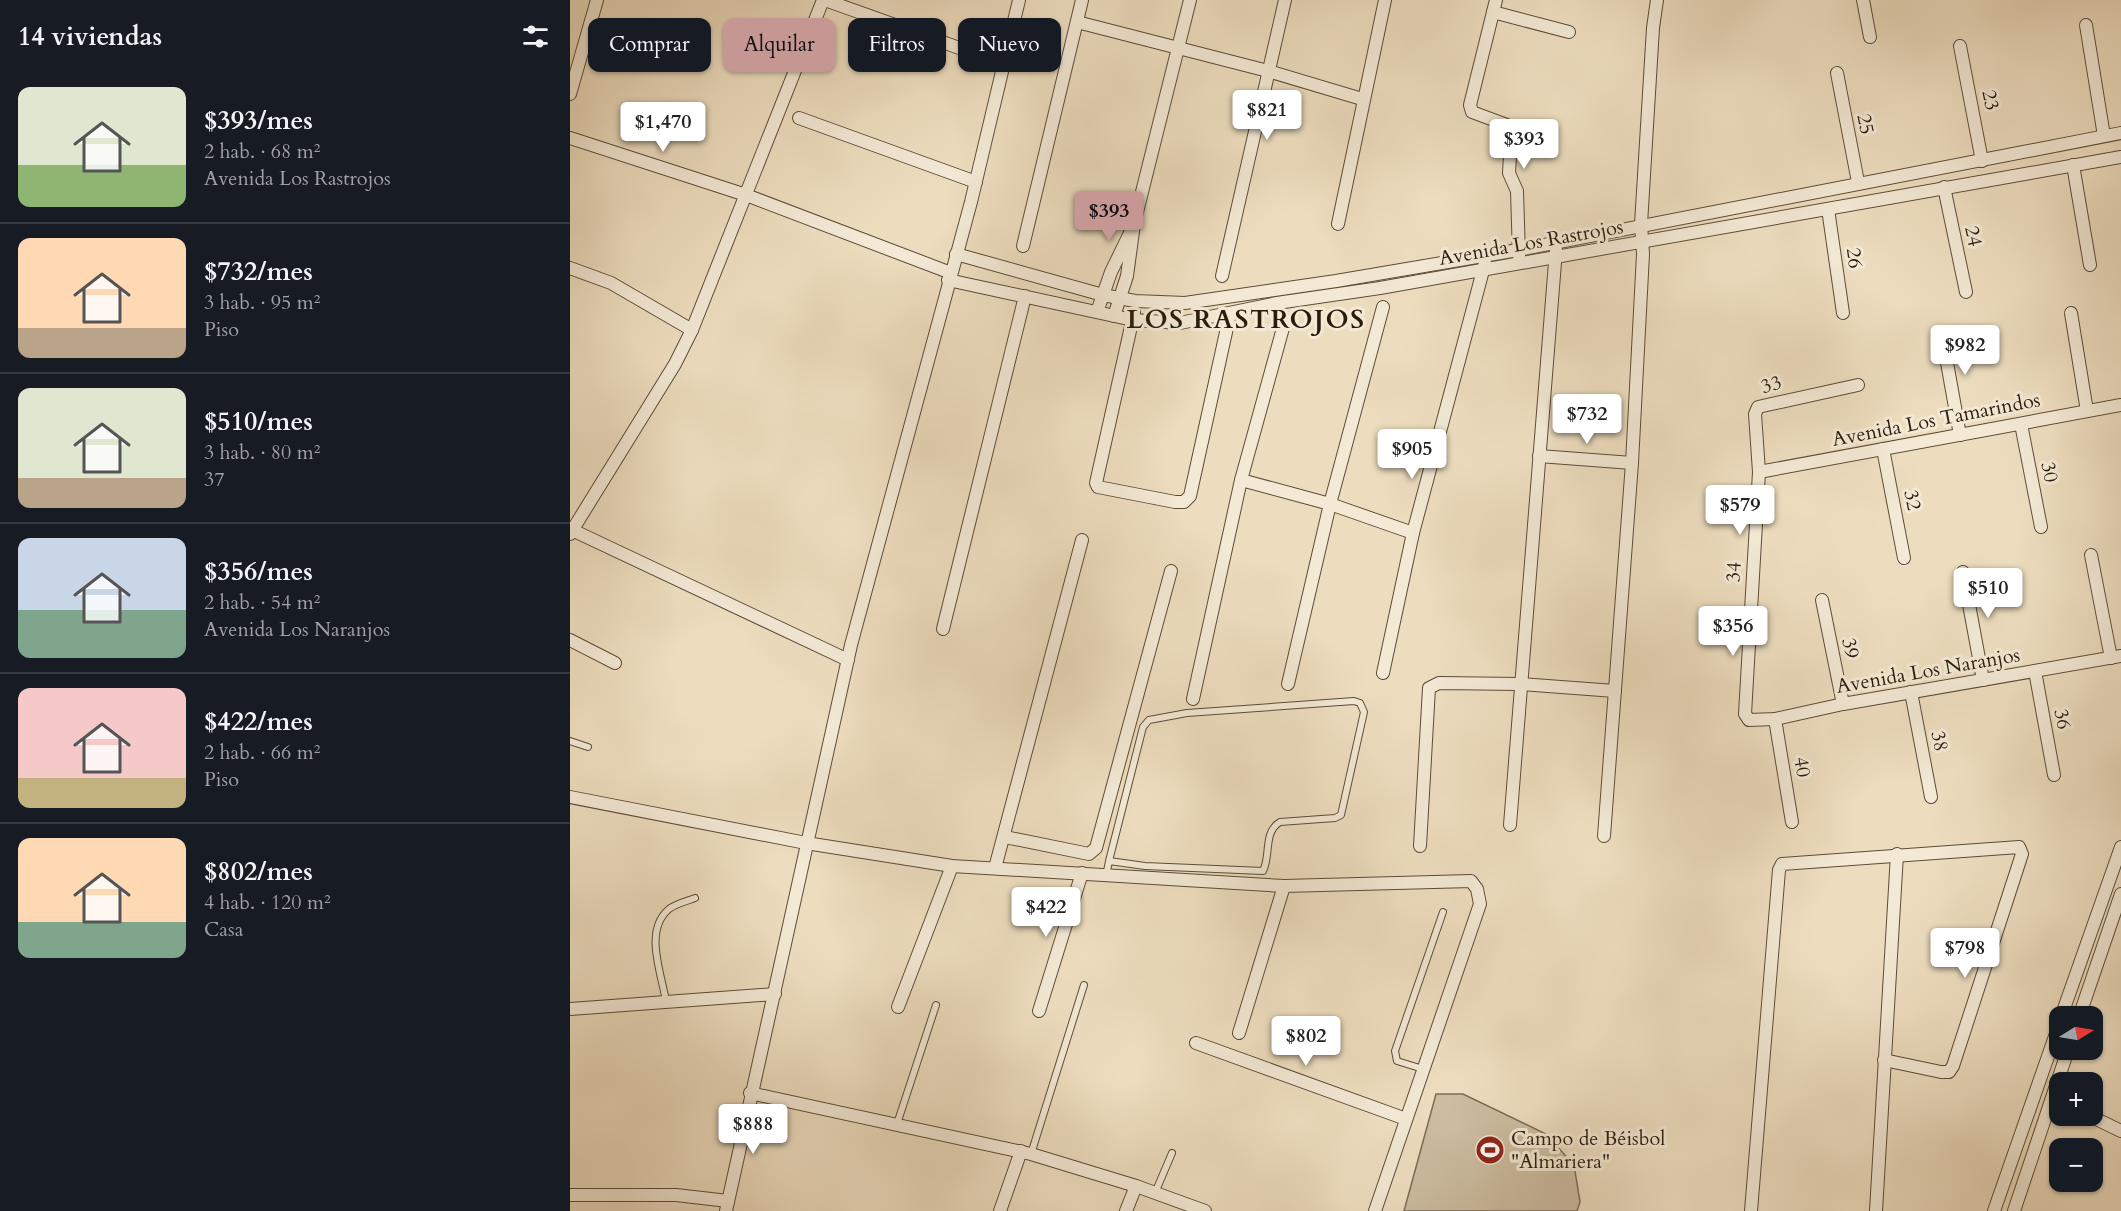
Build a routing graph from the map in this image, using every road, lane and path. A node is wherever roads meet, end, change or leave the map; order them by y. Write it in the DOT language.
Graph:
graph roads {
  1 [pos="597,0"];
  2 [pos="824,0"];
  3 [pos="1082,0"];
  4 [pos="1190,0"];
  5 [pos="1285,0"];
  6 [pos="1385,0"];
  7 [pos="1657,0"];
  8 [pos="1863,0"];
  9 [pos="1018,3"];
  10 [pos="1494,6"];
  11 [pos="1015,18"];
  12 [pos="1077,22"];
  13 [pos="2086,25"];
  14 [pos="1569,32"];
  15 [pos="1870,37"];
  16 [pos="1960,46"];
  17 [pos="958,48"];
  18 [pos="1179,48"];
  19 [pos="1268,70"];
  20 [pos="1002,72"];
  21 [pos="1837,73"];
  22 [pos="570,94"];
  23 [pos="1362,99"];
  24 [pos="799,118"];
  25 [pos="2121,133"];
  26 [pos="2104,136"];
  27 [pos="570,138"];
  28 [pos="2121,157"];
  29 [pos="1983,161"];
  30 [pos="2073,165"];
  31 [pos="975,182"];
  32 [pos="1858,182"];
  33 [pos="1944,187"];
  34 [pos="747,195"];
  35 [pos="1828,209"];
  36 [pos="1134,224"];
  37 [pos="1338,224"];
  38 [pos="1641,225"];
  39 [pos="1641,242"];
  40 [pos="1557,243"];
  41 [pos="1023,246"];
  42 [pos="1518,250"];
  43 [pos="956,254"];
  44 [pos="1485,256"];
  45 [pos="1556,257"];
  46 [pos="1519,263"];
  47 [pos="2090,266"];
  48 [pos="570,268"];
  49 [pos="1485,270"];
  50 [pos="949,276"];
  51 [pos="1222,276"];
  52 [pos="1966,292"];
  53 [pos="1103,295"];
  54 [pos="1025,296"];
  55 [pos="1119,298"];
  56 [pos="1135,301"];
  57 [pos="1383,308"];
  58 [pos="1097,312"];
  59 [pos="1843,313"];
  60 [pos="2071,313"];
  61 [pos="1230,314"];
  62 [pos="1114,316"];
  63 [pos="1133,320"];
  64 [pos="1283,328"];
  65 [pos="692,330"];
  66 [pos="1942,334"];
  67 [pos="1858,385"];
  68 [pos="2121,405"];
  69 [pos="2087,411"];
  70 [pos="2021,424"];
  71 [pos="1960,435"];
  72 [pos="1883,449"];
  73 [pos="1539,456"];
  74 [pos="1632,463"];
  75 [pos="1759,472"];
  76 [pos="1241,480"];
  77 [pos="1330,504"];
  78 [pos="2041,527"];
  79 [pos="571,531"];
  80 [pos="1413,533"];
  81 [pos="1082,540"];
  82 [pos="2091,555"];
  83 [pos="1904,558"];
  84 [pos="1171,571"];
  85 [pos="1963,572"];
  86 [pos="1822,600"];
  87 [pos="943,629"];
  88 [pos="570,639"];
  89 [pos="2116,657"];
  90 [pos="848,660"];
  91 [pos="615,663"];
  92 [pos="2035,671"];
  93 [pos="1383,673"];
  94 [pos="1983,680"];
  95 [pos="1288,684"];
  96 [pos="1521,684"];
  97 [pos="1615,691"];
  98 [pos="1911,693"];
  99 [pos="1193,699"];
  100 [pos="1843,704"];
  101 [pos="1745,714"];
  102 [pos="1775,719"];
  103 [pos="570,741"];
  104 [pos="588,747"];
  105 [pos="2054,775"];
  106 [pos="570,797"];
  107 [pos="1931,797"];
  108 [pos="1792,822"];
  109 [pos="1510,825"];
  110 [pos="1604,836"];
  111 [pos="1005,837"];
  112 [pos="806,843"];
  113 [pos="1420,846"];
  114 [pos="2121,847"];
  115 [pos="1897,854"];
  116 [pos="1109,861"];
  117 [pos="952,866"];
  118 [pos="995,868"];
  119 [pos="1082,873"];
  120 [pos="1106,877"];
  121 [pos="1284,886"];
  122 [pos="2121,894"];
  123 [pos="695,898"];
  124 [pos="1443,912"];
  125 [pos="1084,986"];
  126 [pos="775,994"];
  127 [pos="666,1002"];
  128 [pos="936,1005"];
  129 [pos="898,1006"];
  130 [pos="2065,1006"];
  131 [pos="2083,1006"];
  132 [pos="570,1009"];
  133 [pos="1039,1011"];
  134 [pos="1239,1033"];
  135 [pos="1196,1043"];
  136 [pos="2049,1053"];
  137 [pos="1884,1059"];
  138 [pos="1423,1069"];
  139 [pos="2036,1090"];
  140 [pos="750,1093"];
  141 [pos="2049,1096"];
  142 [pos="2049,1118"];
  143 [pos="1406,1119"];
  144 [pos="2103,1122"];
  145 [pos="897,1125"];
  146 [pos="2121,1131"];
  147 [pos="1026,1152"];
  148 [pos="1172,1153"];
  149 [pos="1136,1186"];
  150 [pos="1155,1193"];
  151 [pos="570,1195"];
  152 [pos="727,1206"];
  153 [pos="1000,1211"];
  154 [pos="1126,1211"];
  155 [pos="1205,1211"];
  156 [pos="1375,1211"];
  157 [pos="1750,1211"];
  158 [pos="1876,1211"];
  159 [pos="1994,1211"];
  160 [pos="2014,1211"];
  1 -- 22 [label="street"];
  2 -- 17 [label="street"];
  2 -- 34 [label="street"];
  3 -- 12 [label="street"];
  4 -- 18 [label="street"];
  5 -- 19 [label="street"];
  6 -- 23 [label="street"];
  7 -- 38 [label="street"];
  8 -- 15 [label="street"];
  9 -- 11 [label="street"];
  10 -- 14 [label="street"];
  10 -- 42 [label="street"];
  12 -- 18 [label="street"];
  12 -- 41 [label="street"];
  13 -- 26 [label="street"];
  16 -- 29 [label="street, 23"];
  18 -- 19 [label="street"];
  18 -- 36 [label="street"];
  19 -- 23 [label="street"];
  19 -- 51 [label="street"];
  20 -- 31 [label="street"];
  21 -- 32 [label="street, 25"];
  23 -- 37 [label="street"];
  24 -- 31 [label="street"];
  25 -- 26 [label="street, Avenida Los Rastrojos"];
  26 -- 29 [label="street, Avenida Los Rastrojos"];
  27 -- 34 [label="street, Avenida Los Rastrojos"];
  28 -- 30 [label="street, Avenida Los Rastrojos"];
  29 -- 32 [label="street, Avenida Los Rastrojos"];
  30 -- 33 [label="street, Avenida Los Rastrojos"];
  30 -- 47 [label="street"];
  31 -- 43 [label="street"];
  32 -- 38 [label="street, Avenida Los Rastrojos"];
  33 -- 35 [label="street, Avenida Los Rastrojos"];
  33 -- 52 [label="street, 24"];
  34 -- 50 [label="street, Avenida Los Rastrojos"];
  34 -- 65 [label="street"];
  35 -- 39 [label="street, Avenida Los Rastrojos"];
  35 -- 59 [label="street, 26"];
  36 -- 53 [label="street"];
  36 -- 55 [label="street"];
  38 -- 39 [label="street"];
  38 -- 40 [label="street, Avenida Los Rastrojos"];
  39 -- 45 [label="street, Avenida Los Rastrojos"];
  39 -- 74 [label="street"];
  40 -- 42 [label="street, Avenida Los Rastrojos"];
  40 -- 45 [label="street"];
  42 -- 44 [label="street, Avenida Los Rastrojos"];
  42 -- 46 [label="street"];
  43 -- 50 [label="street"];
  43 -- 53 [label="street, Avenida Los Rastrojos"];
  44 -- 49 [label="street"];
  44 -- 56 [label="street, Avenida Los Rastrojos"];
  45 -- 46 [label="street, Avenida Los Rastrojos"];
  45 -- 73 [label="street"];
  46 -- 49 [label="street, Avenida Los Rastrojos"];
  48 -- 65 [label="street"];
  49 -- 61 [label="street, Avenida Los Rastrojos"];
  49 -- 80 [label="street"];
  50 -- 54 [label="street, Avenida Los Rastrojos"];
  50 -- 90 [label="street"];
  53 -- 55 [label="street, Avenida Los Rastrojos"];
  53 -- 58 [label="street"];
  54 -- 58 [label="street, Avenida Los Rastrojos"];
  54 -- 87 [label="street"];
  55 -- 56 [label="street, Avenida Los Rastrojos"];
  55 -- 62 [label="street"];
  56 -- 63 [label="street"];
  57 -- 77 [label="street"];
  58 -- 62 [label="street, Avenida Los Rastrojos"];
  60 -- 69 [label="street"];
  61 -- 63 [label="street, Avenida Los Rastrojos"];
  61 -- 63 [label="street"];
  62 -- 63 [label="street, Avenida Los Rastrojos"];
  64 -- 76 [label="street"];
  65 -- 79 [label="street"];
  66 -- 71 [label="street"];
  67 -- 75 [label="street, 33"];
  68 -- 69 [label="street, Avenida Los Tamarindos"];
  69 -- 70 [label="street, Avenida Los Tamarindos"];
  70 -- 71 [label="street, Avenida Los Tamarindos"];
  70 -- 78 [label="street, 30"];
  71 -- 72 [label="street, Avenida Los Tamarindos"];
  72 -- 75 [label="street, Avenida Los Tamarindos"];
  72 -- 83 [label="street, 32"];
  73 -- 74 [label="street"];
  73 -- 96 [label="street"];
  74 -- 97 [label="street"];
  75 -- 101 [label="street, 34"];
  76 -- 77 [label="street"];
  76 -- 99 [label="street"];
  77 -- 80 [label="street"];
  77 -- 95 [label="street"];
  79 -- 90 [label="street"];
  80 -- 93 [label="street"];
  81 -- 111 [label="street"];
  82 -- 89 [label="street"];
  84 -- 111 [label="street"];
  85 -- 94 [label="street"];
  86 -- 100 [label="street, 39"];
  88 -- 91 [label="street"];
  89 -- 92 [label="street, Avenida Los Naranjos"];
  90 -- 112 [label="street"];
  92 -- 94 [label="street, Avenida Los Naranjos"];
  92 -- 105 [label="street, 36"];
  94 -- 98 [label="street, Avenida Los Naranjos"];
  96 -- 97 [label="street"];
  96 -- 109 [label="street"];
  96 -- 113 [label="street"];
  97 -- 110 [label="street"];
  98 -- 100 [label="street, Avenida Los Naranjos"];
  98 -- 107 [label="street, 38"];
  100 -- 102 [label="street, Avenida Los Naranjos"];
  101 -- 102 [label="street, Avenida Los Naranjos"];
  102 -- 108 [label="street, 40"];
  103 -- 104 [label="lane"];
  106 -- 112 [label="street"];
  111 -- 118 [label="street"];
  112 -- 117 [label="street"];
  112 -- 126 [label="street"];
  114 -- 130 [label="street"];
  115 -- 137 [label="street"];
  115 -- 137 [label="street"];
  115 -- 157 [label="street"];
  116 -- 116 [label="lane"];
  116 -- 120 [label="lane"];
  117 -- 118 [label="street"];
  117 -- 129 [label="street"];
  118 -- 119 [label="street"];
  119 -- 120 [label="street"];
  119 -- 133 [label="street"];
  120 -- 121 [label="street"];
  121 -- 134 [label="street"];
  121 -- 138 [label="street"];
  122 -- 131 [label="street"];
  123 -- 127 [label="lane"];
  124 -- 138 [label="lane"];
  125 -- 147 [label="lane"];
  126 -- 127 [label="street"];
  126 -- 140 [label="street"];
  127 -- 132 [label="street"];
  128 -- 145 [label="lane"];
  135 -- 143 [label="street"];
  136 -- 139 [label="street"];
  137 -- 158 [label="street"];
  138 -- 143 [label="street"];
  139 -- 141 [label="street"];
  139 -- 159 [label="street"];
  140 -- 145 [label="street"];
  140 -- 152 [label="street"];
  142 -- 160 [label="street"];
  143 -- 156 [label="street"];
  144 -- 146 [label="street"];
  145 -- 147 [label="street"];
  147 -- 149 [label="street"];
  147 -- 153 [label="street"];
  148 -- 150 [label="lane"];
  149 -- 150 [label="street"];
  149 -- 154 [label="street"];
  150 -- 155 [label="street"];
  151 -- 152 [label="street"];
}
